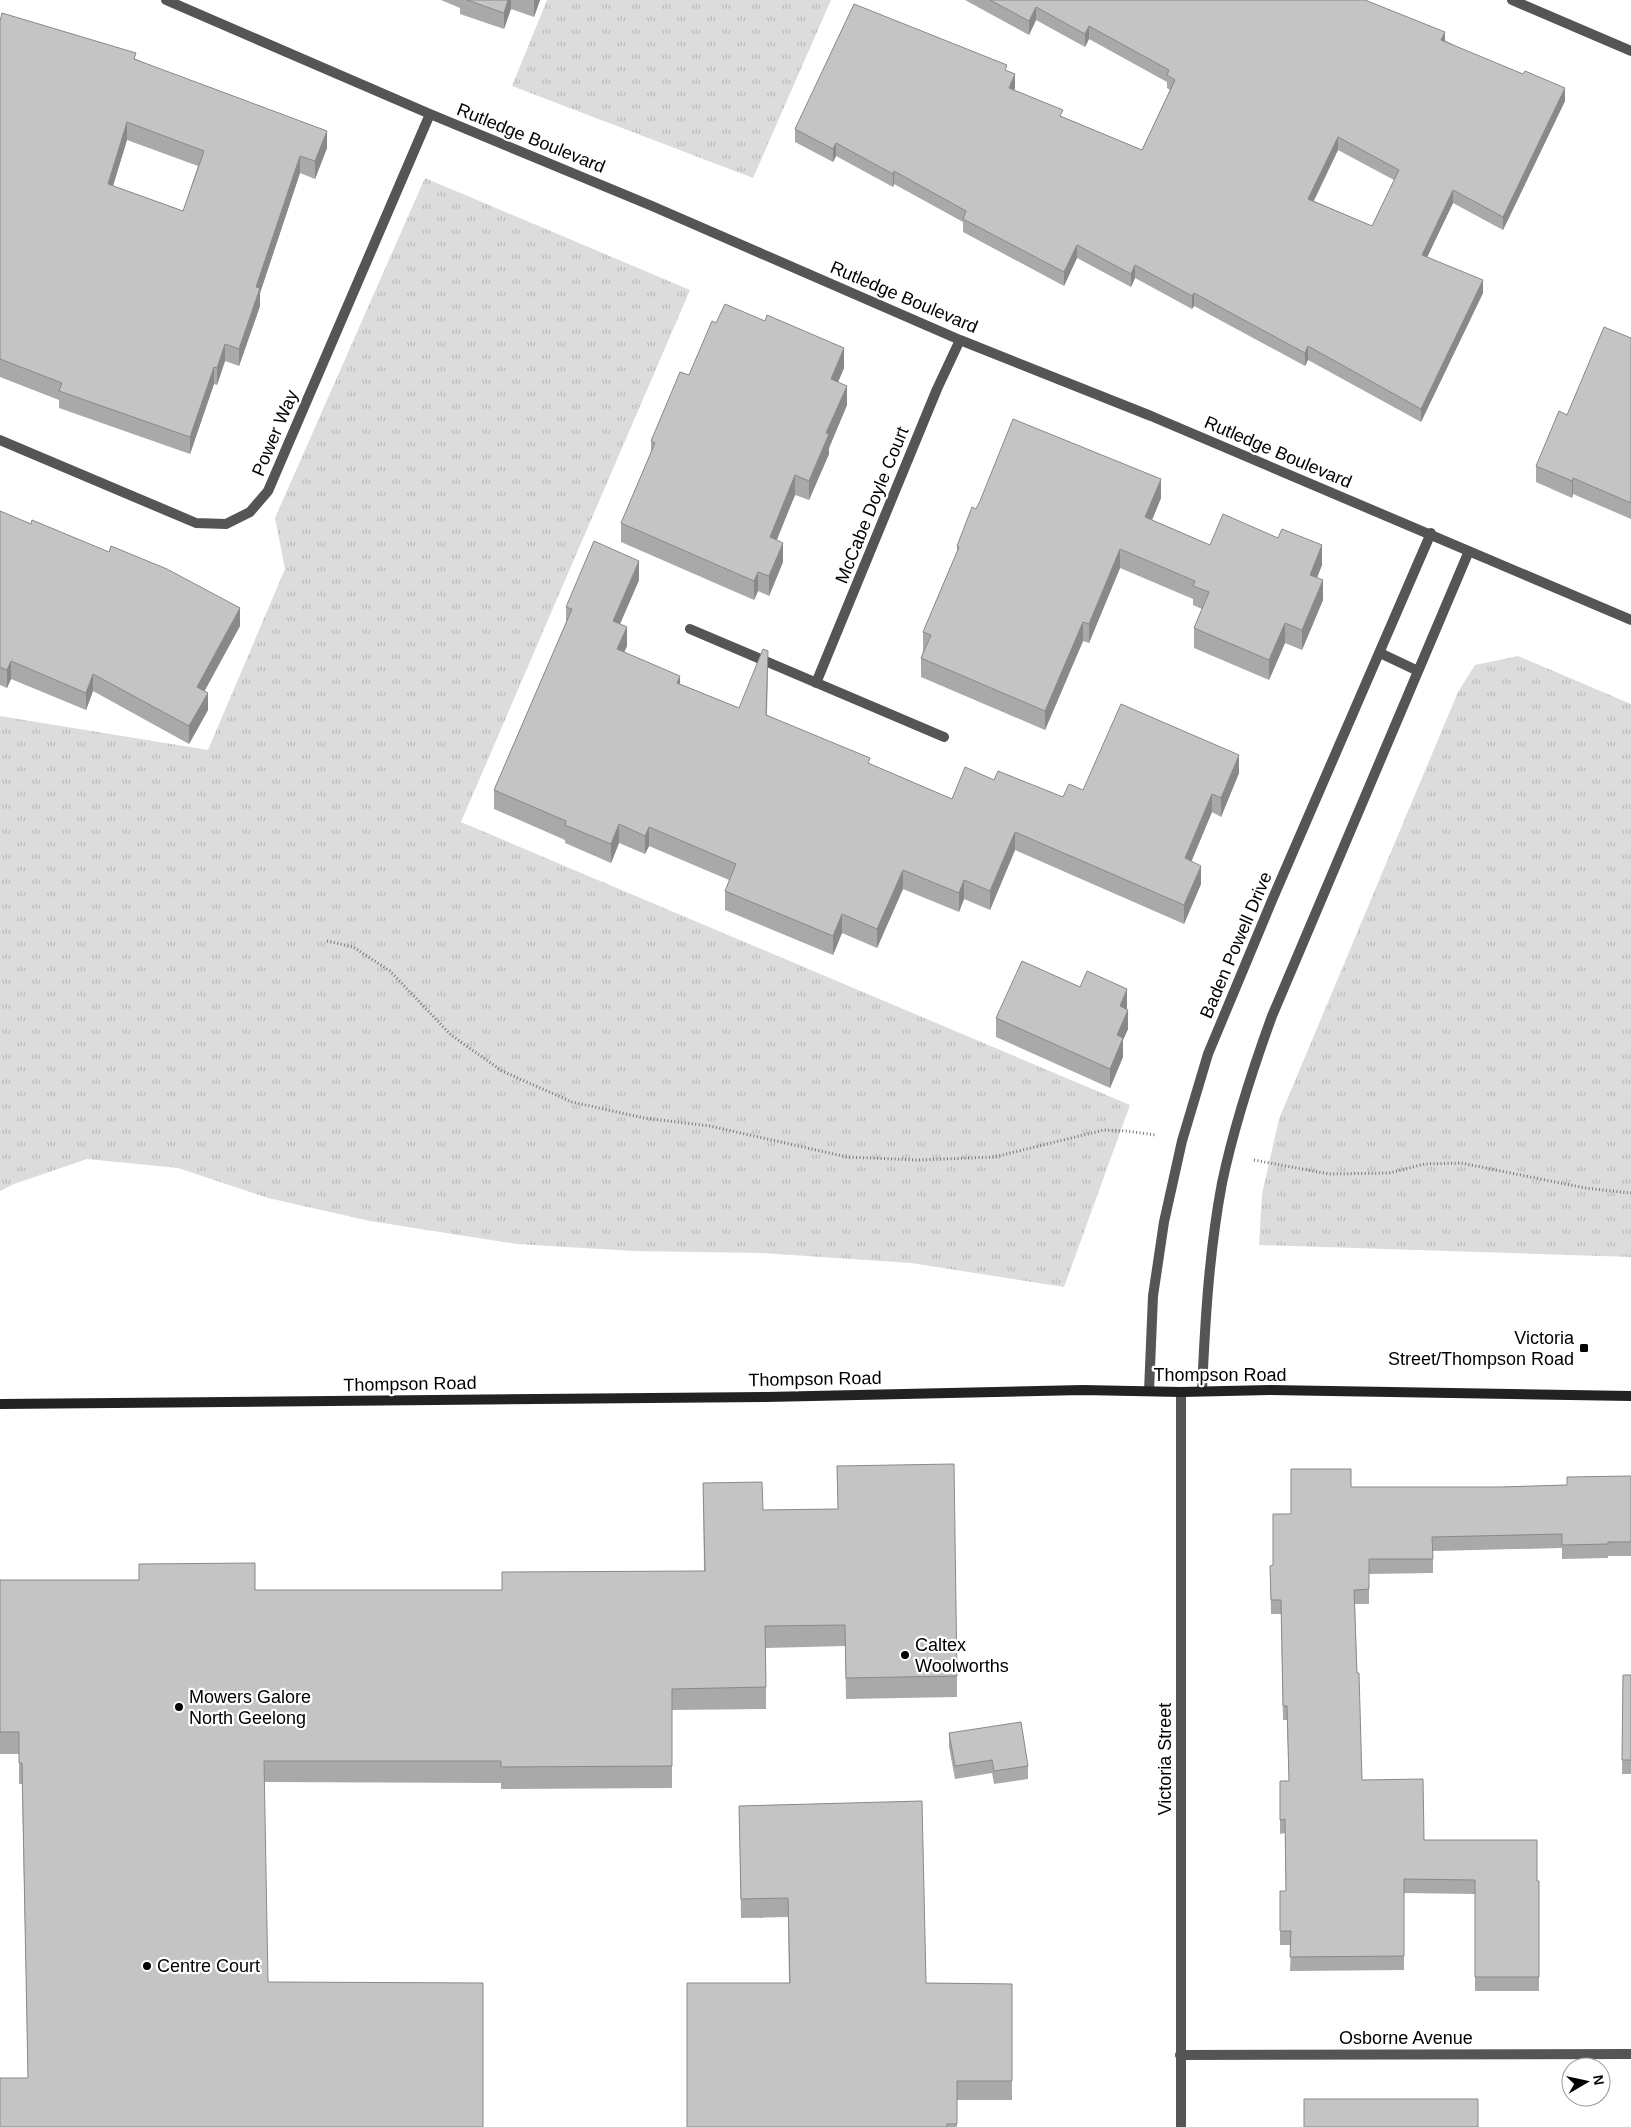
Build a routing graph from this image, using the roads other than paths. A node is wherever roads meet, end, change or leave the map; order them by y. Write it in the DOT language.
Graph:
graph roads {
  1 [pos="166,0"];
  2 [pos="1512,0"];
  3 [pos="1631,51"];
  4 [pos="430,114"];
  5 [pos="960,340"];
  6 [pos="0,440"];
  7 [pos="1431,533"];
  8 [pos="1469,551"];
  9 [pos="1631,620"];
  10 [pos="690,629"];
  11 [pos="1380,653"];
  12 [pos="1418,671"];
  13 [pos="816,683"];
  14 [pos="944,737"];
  15 [pos="1148,1391"];
  16 [pos="1181,1392"];
  17 [pos="1202,1392"];
  18 [pos="1631,1396"];
  19 [pos="0,1404"];
  20 [pos="1180,2054"];
  21 [pos="1631,2054"];
  22 [pos="1180,2127"];
  1 -- 4 [label="street, Rutledge Boulevard"];
  2 -- 3 [label="street"];
  4 -- 5 [label="street, Rutledge Boulevard"];
  4 -- 6 [label="street, Power Way"];
  5 -- 7 [label="street, Rutledge Boulevard"];
  5 -- 13 [label="street, McCabe Doyle Court"];
  7 -- 8 [label="street, Rutledge Boulevard"];
  7 -- 11 [label="street, Baden Powell Drive"];
  8 -- 9 [label="street, Rutledge Boulevard"];
  8 -- 12 [label="street"];
  10 -- 13 [label="street"];
  11 -- 12 [label="street"];
  11 -- 15 [label="street, Baden Powell Drive"];
  12 -- 17 [label="street"];
  13 -- 14 [label="street"];
  15 -- 16 [label="main road, Thompson Road"];
  15 -- 19 [label="main road, Thompson Road"];
  16 -- 17 [label="main road, Thompson Road"];
  16 -- 20 [label="street, Victoria Street"];
  17 -- 18 [label="main road, Thompson Road"];
  20 -- 21 [label="street, Osborne Avenue"];
  20 -- 22 [label="street, Victoria Street"];
}
